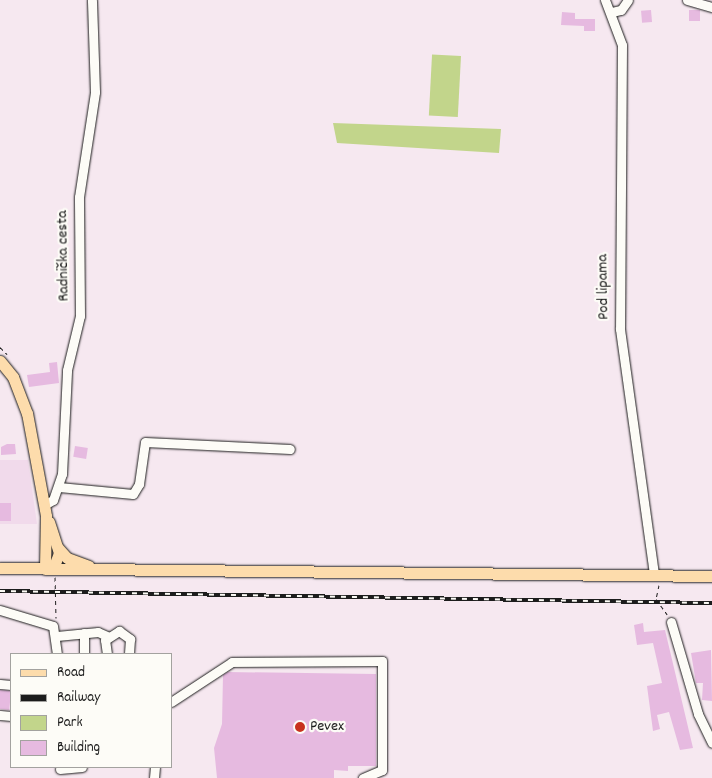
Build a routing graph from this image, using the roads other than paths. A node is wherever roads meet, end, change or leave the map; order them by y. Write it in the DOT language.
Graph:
graph roads {
  1 [pos="92,0"];
  2 [pos="605,0"];
  3 [pos="628,0"];
  4 [pos="687,0"];
  5 [pos="712,7"];
  6 [pos="612,12"];
  7 [pos="0,361"];
  8 [pos="290,449"];
  9 [pos="59,487"];
  10 [pos="45,510"];
  11 [pos="58,548"];
  12 [pos="0,568"];
  13 [pos="49,569"];
  14 [pos="110,571"];
  15 [pos="655,574"];
  16 [pos="712,576"];
  17 [pos="0,610"];
  18 [pos="672,622"];
  19 [pos="56,632"];
  20 [pos="84,633"];
  21 [pos="107,636"];
  22 [pos="57,653"];
  23 [pos="84,653"];
  24 [pos="107,653"];
  25 [pos="129,653"];
  26 [pos="172,701"];
  27 [pos="712,743"];
  28 [pos="76,768"];
  29 [pos="60,771"];
  30 [pos="363,778"];
  1 -- 9 [label="street, Radnička cesta"];
  2 -- 6 [label="street, Pod lipama"];
  3 -- 6 [label="street"];
  4 -- 5 [label="street"];
  6 -- 15 [label="street, Pod lipama"];
  7 -- 10 [label="main road"];
  8 -- 9 [label="street"];
  9 -- 10 [label="street"];
  10 -- 11 [label="main road"];
  10 -- 13 [label="main road"];
  11 -- 13 [label="main road"];
  11 -- 14 [label="main road"];
  12 -- 13 [label="main road"];
  13 -- 14 [label="main road"];
  14 -- 15 [label="main road"];
  15 -- 16 [label="main road"];
  17 -- 19 [label="street"];
  18 -- 27 [label="street"];
  19 -- 20 [label="street"];
  19 -- 22 [label="street"];
  20 -- 21 [label="street"];
  20 -- 23 [label="street"];
  21 -- 24 [label="street"];
  21 -- 25 [label="street"];
  26 -- 30 [label="street"];
  28 -- 29 [label="street"];
}
